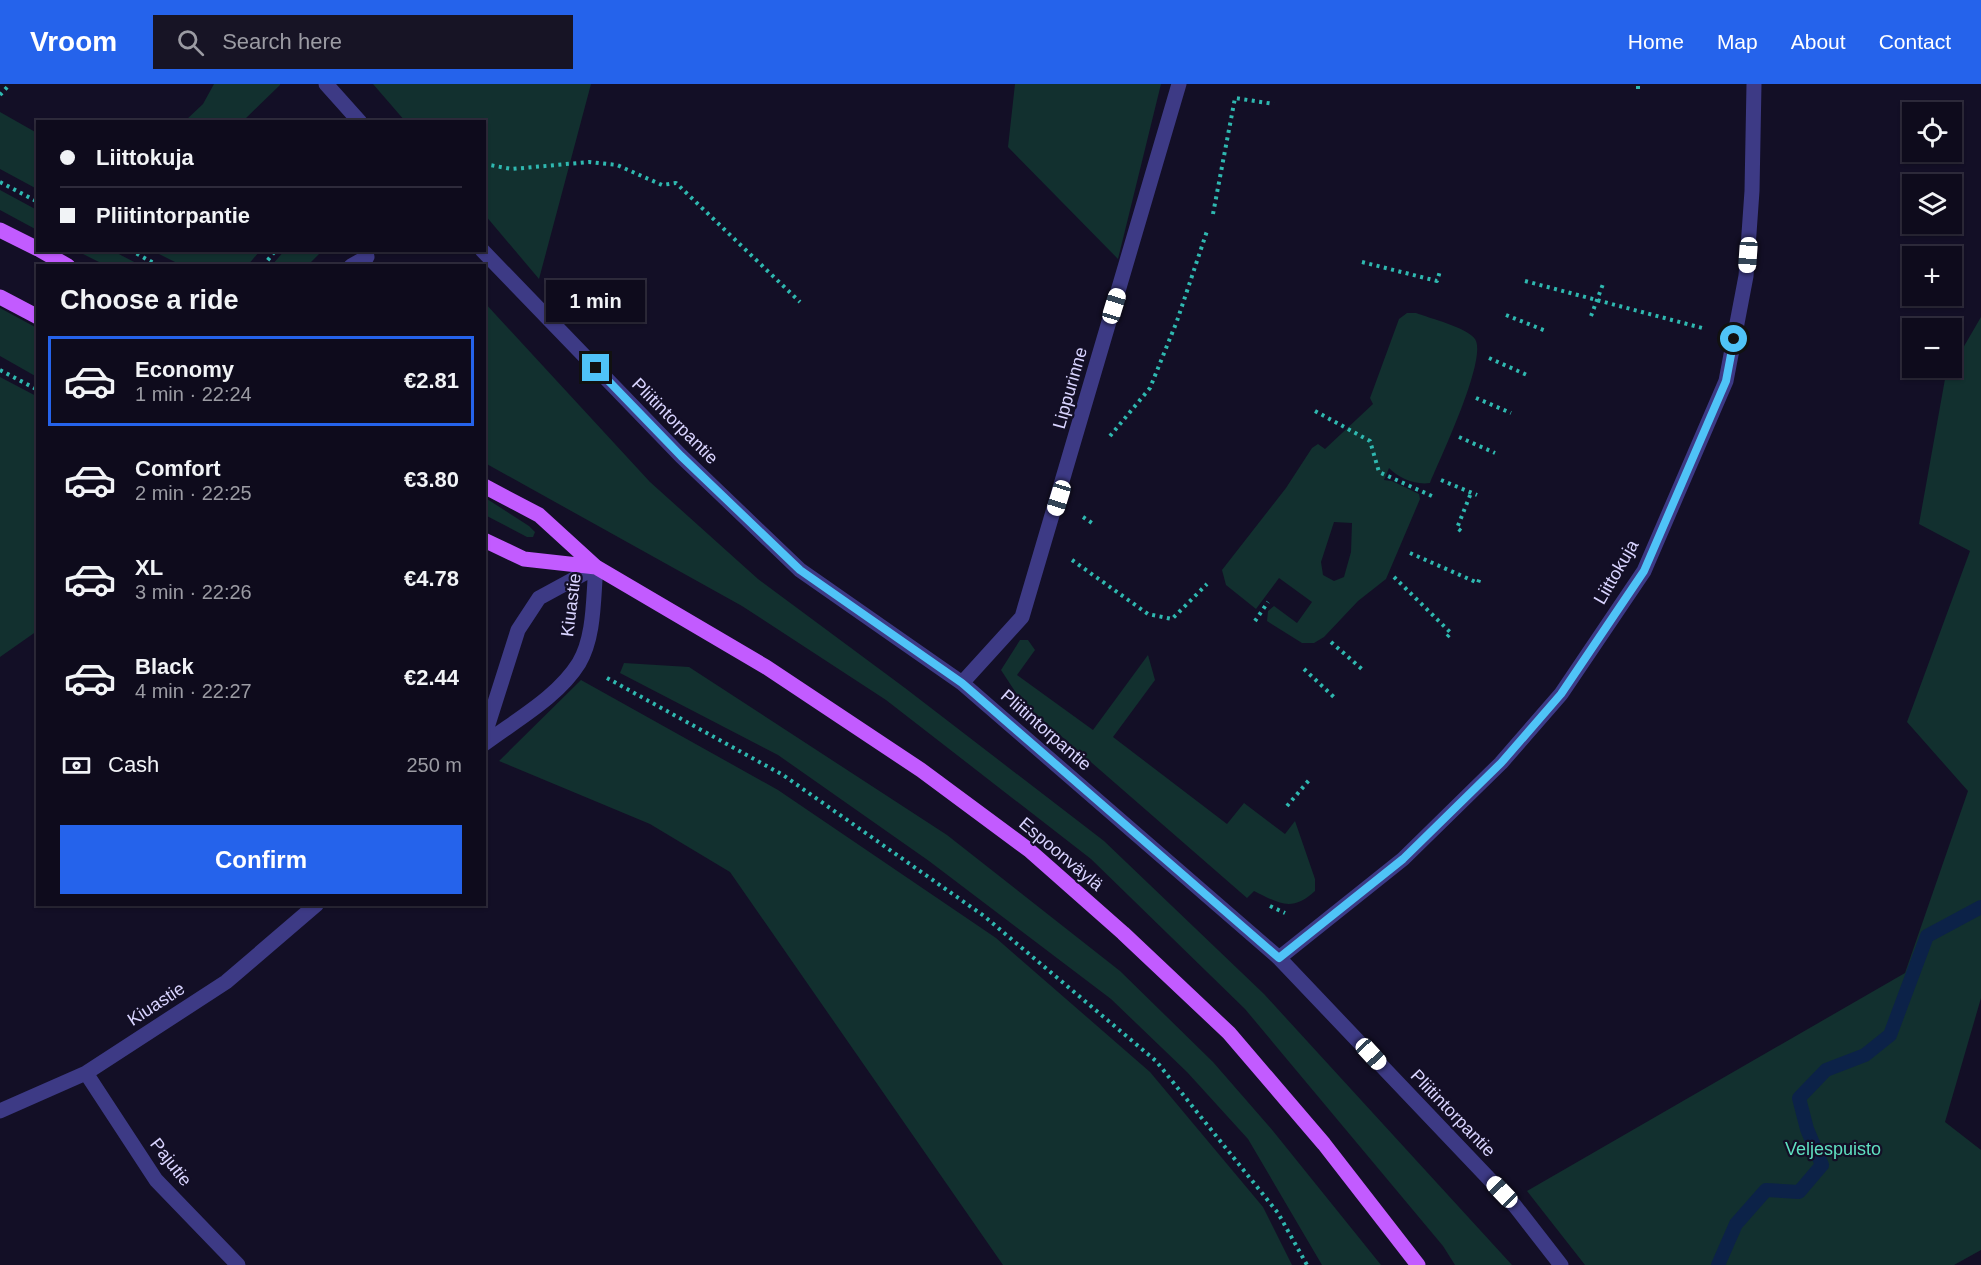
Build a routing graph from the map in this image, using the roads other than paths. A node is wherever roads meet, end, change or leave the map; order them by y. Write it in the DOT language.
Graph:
graph roads {
  1 [pos="326,84"];
  2 [pos="1179,84"];
  3 [pos="1754,84"];
  4 [pos="358,120"];
  5 [pos="0,230"];
  6 [pos="36,248"];
  7 [pos="43,252"];
  8 [pos="484,252"];
  9 [pos="64,264"];
  10 [pos="0,297"];
  11 [pos="36,316"];
  12 [pos="486,487"];
  13 [pos="486,541"];
  14 [pos="596,567"];
  15 [pos="962,683"];
  16 [pos="486,731"];
  17 [pos="486,742"];
  18 [pos="315,906"];
  19 [pos="1279,958"];
  20 [pos="86,1073"];
  21 [pos="0,1111"];
  22 [pos="1417,1263"];
  23 [pos="238,1265"];
  24 [pos="1562,1265"];
  1 -- 4 [label="street"];
  2 -- 15 [label="street, Lippurinne"];
  3 -- 19 [label="street, Liittokuja"];
  5 -- 6 [label="main road"];
  7 -- 9 [label="main road"];
  8 -- 15 [label="street, Pliitintorpantie"];
  10 -- 11 [label="main road"];
  12 -- 14 [label="main road, Espoonväylä"];
  13 -- 14 [label="main road, Espoonväylä"];
  14 -- 16 [label="street, Kiuastie"];
  14 -- 17 [label="street, Kiuastie"];
  14 -- 22 [label="main road, Espoonväylä"];
  15 -- 19 [label="street, Pliitintorpantie"];
  18 -- 20 [label="street, Kiuastie"];
  19 -- 24 [label="street, Pliitintorpantie"];
  20 -- 21 [label="street, Kiuastie"];
  20 -- 23 [label="street, Pajutie"];
}
